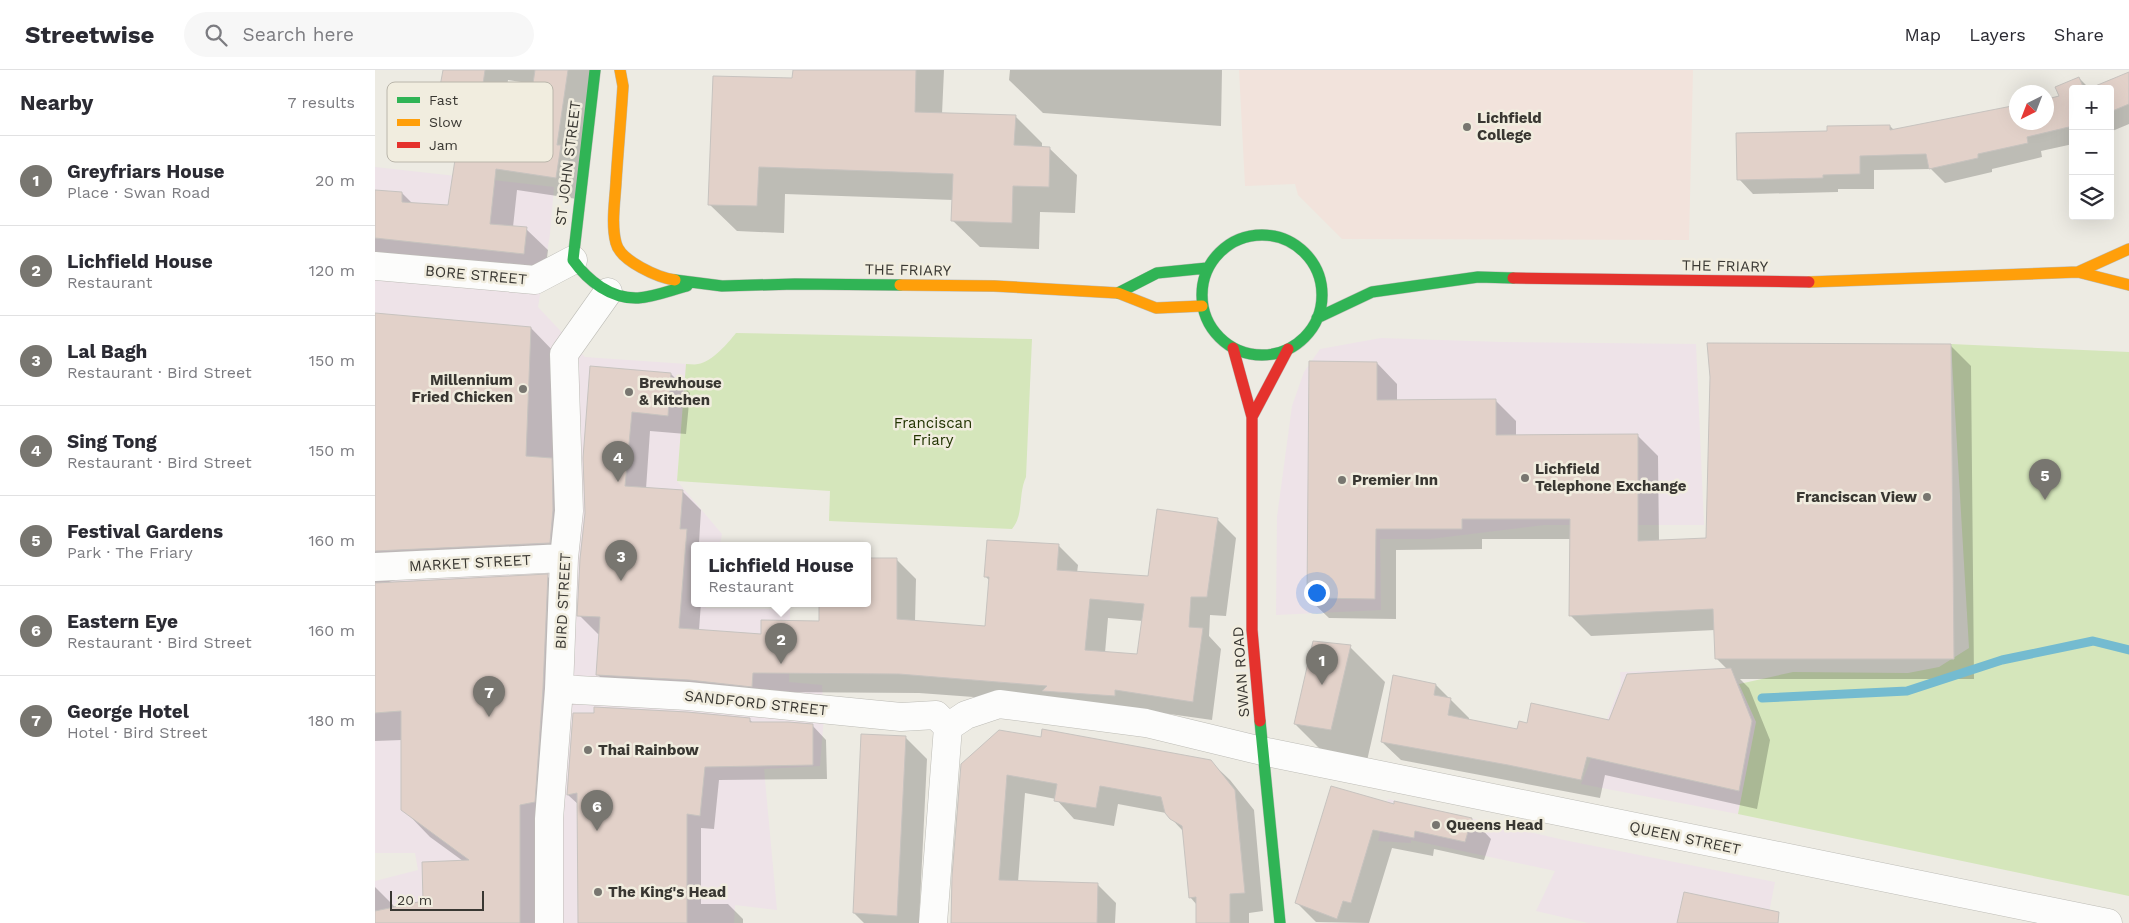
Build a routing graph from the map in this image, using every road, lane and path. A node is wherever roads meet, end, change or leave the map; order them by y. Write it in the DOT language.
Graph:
graph roads {
  1 [pos="595,70"];
  2 [pos="620,70"];
  3 [pos="2129,248"];
  4 [pos="573,260"];
  5 [pos="375,266"];
  6 [pos="1207,268"];
  7 [pos="2078,272"];
  8 [pos="697,284"];
  9 [pos="2129,285"];
  10 [pos="1354,286"];
  11 [pos="608,292"];
  12 [pos="1372,292"];
  13 [pos="1118,293"];
  14 [pos="1202,306"];
  15 [pos="1317,318"];
  16 [pos="1233,348"];
  17 [pos="1288,349"];
  18 [pos="1252,417"];
  19 [pos="564,558"];
  20 [pos="375,567"];
  21 [pos="559,688"];
  22 [pos="948,727"];
  23 [pos="1262,751"];
  24 [pos="549,923"];
  25 [pos="933,923"];
  26 [pos="1280,923"];
  27 [pos="2108,923"];
  1 -- 4 [label="street, ST JOHN STREET"];
  2 -- 8 [label="street, THE FRIARY"];
  3 -- 7 [label="street, THE FRIARY"];
  4 -- 5 [label="street, BORE STREET"];
  4 -- 11 [label="street, THE FRIARY"];
  6 -- 13 [label="street"];
  6 -- 14 [label="street"];
  6 -- 15 [label="street"];
  7 -- 9 [label="street, THE FRIARY"];
  7 -- 12 [label="street, THE FRIARY"];
  8 -- 11 [label="street, THE FRIARY"];
  8 -- 13 [label="street, THE FRIARY"];
  10 -- 12 [label="street, THE FRIARY"];
  11 -- 19 [label="street, BIRD STREET"];
  12 -- 15 [label="street, THE FRIARY"];
  13 -- 14 [label="street, THE FRIARY"];
  14 -- 16 [label="street"];
  15 -- 17 [label="street"];
  16 -- 17 [label="street"];
  16 -- 18 [label="street, SWAN ROAD"];
  17 -- 18 [label="street, SWAN ROAD"];
  18 -- 23 [label="street, SWAN ROAD"];
  19 -- 20 [label="street, MARKET STREET"];
  19 -- 21 [label="street, BIRD STREET"];
  21 -- 22 [label="street, SANDFORD STREET"];
  21 -- 24 [label="street, BIRD STREET"];
  22 -- 23 [label="street"];
  22 -- 25 [label="street"];
  23 -- 26 [label="street, SWAN ROAD"];
  23 -- 27 [label="street, QUEEN STREET"];
}
